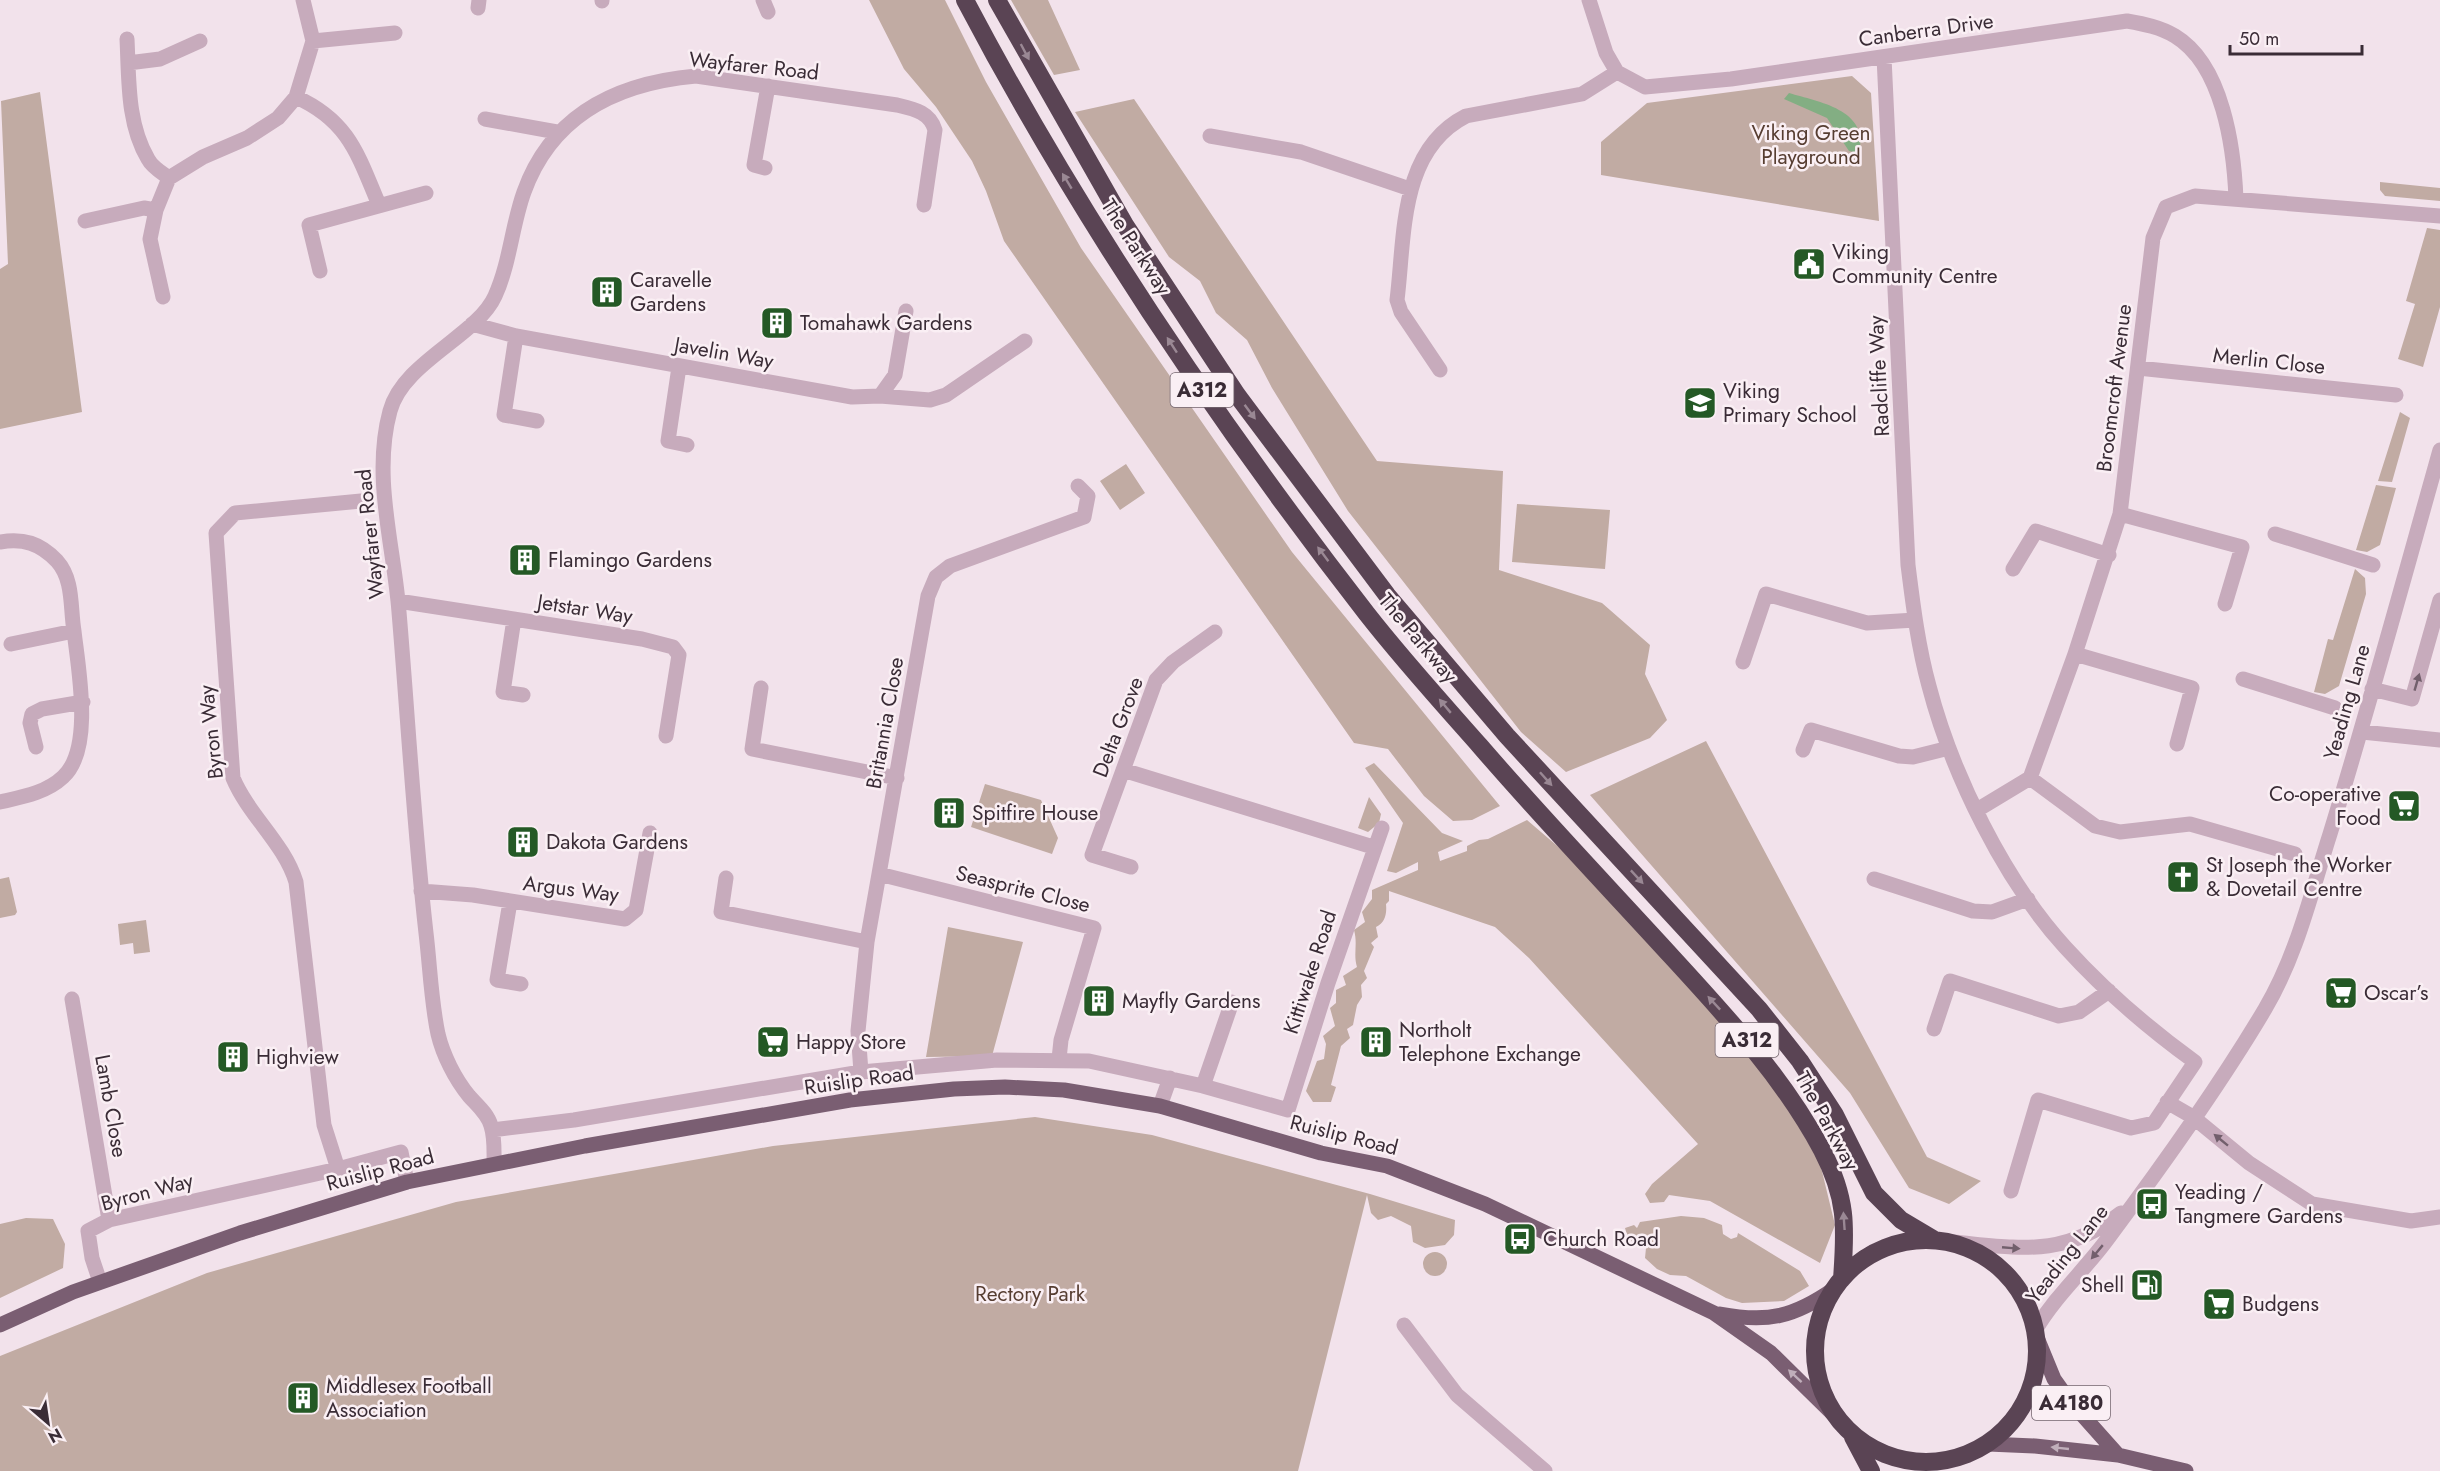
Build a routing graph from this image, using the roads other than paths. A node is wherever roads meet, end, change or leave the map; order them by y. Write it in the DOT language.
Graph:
graph roads {
  1 [pos="303,0"];
  2 [pos="965,0"];
  3 [pos="997,0"];
  4 [pos="1589,0"];
  5 [pos="395,33"];
  6 [pos="127,39"];
  7 [pos="200,41"];
  8 [pos="313,42"];
  9 [pos="1884,57"];
  10 [pos="128,63"];
  11 [pos="1617,72"];
  12 [pos="768,86"];
  13 [pos="296,96"];
  14 [pos="485,119"];
  15 [pos="557,132"];
  16 [pos="1210,136"];
  17 [pos="765,168"];
  18 [pos="169,178"];
  19 [pos="1410,189"];
  20 [pos="426,193"];
  21 [pos="2236,199"];
  22 [pos="379,205"];
  23 [pos="924,205"];
  24 [pos="156,210"];
  25 [pos="2440,216"];
  26 [pos="85,221"];
  27 [pos="320,271"];
  28 [pos="163,297"];
  29 [pos="906,310"];
  30 [pos="472,324"];
  31 [pos="516,336"];
  32 [pos="1025,341"];
  33 [pos="679,367"];
  34 [pos="2138,368"];
  35 [pos="1440,370"];
  36 [pos="2396,395"];
  37 [pos="880,396"];
  38 [pos="537,421"];
  39 [pos="687,445"];
  40 [pos="2440,450"];
  41 [pos="1078,486"];
  42 [pos="361,501"];
  43 [pos="2120,514"];
  44 [pos="2275,534"];
  45 [pos="0,542"];
  46 [pos="2109,555"];
  47 [pos="2373,566"];
  48 [pos="2013,570"];
  49 [pos="2440,600"];
  50 [pos="398,601"];
  51 [pos="2225,604"];
  52 [pos="514,619"];
  53 [pos="1915,620"];
  54 [pos="74,631"];
  55 [pos="1215,632"];
  56 [pos="11,644"];
  57 [pos="2075,654"];
  58 [pos="1743,662"];
  59 [pos="2243,679"];
  60 [pos="761,688"];
  61 [pos="2372,689"];
  62 [pos="523,695"];
  63 [pos="83,702"];
  64 [pos="2335,708"];
  65 [pos="2362,732"];
  66 [pos="666,736"];
  67 [pos="2440,740"];
  68 [pos="2177,744"];
  69 [pos="36,747"];
  70 [pos="1949,748"];
  71 [pos="1803,750"];
  72 [pos="1123,770"];
  73 [pos="897,778"];
  74 [pos="2030,778"];
  75 [pos="0,802"];
  76 [pos="1977,810"];
  77 [pos="1382,828"];
  78 [pos="650,833"];
  79 [pos="1373,847"];
  80 [pos="2295,854"];
  81 [pos="1131,867"];
  82 [pos="879,874"];
  83 [pos="726,878"];
  84 [pos="1874,879"];
  85 [pos="421,891"];
  86 [pos="2028,899"];
  87 [pos="510,902"];
  88 [pos="867,942"];
  89 [pos="521,984"];
  90 [pos="2109,992"];
  91 [pos="72,999"];
  92 [pos="1232,1002"];
  93 [pos="1934,1029"];
  94 [pos="1059,1059"];
  95 [pos="861,1072"];
  96 [pos="1170,1078"];
  97 [pos="1203,1086"];
  98 [pos="2168,1102"];
  99 [pos="1160,1106"];
  100 [pos="2193,1117"];
  101 [pos="492,1130"];
  102 [pos="494,1164"];
  103 [pos="338,1169"];
  104 [pos="407,1182"];
  105 [pos="2011,1191"];
  106 [pos="2132,1204"];
  107 [pos="2440,1217"];
  108 [pos="109,1220"];
  109 [pos="1933,1239"];
  110 [pos="1953,1242"];
  111 [pos="100,1282"];
  112 [pos="1838,1284"];
  113 [pos="1714,1313"];
  114 [pos="0,1325"];
  115 [pos="1404,1325"];
  116 [pos="2037,1335"];
  117 [pos="1835,1416"];
  118 [pos="1852,1435"];
  119 [pos="1983,1447"];
  120 [pos="2118,1455"];
  121 [pos="1545,1471"];
  122 [pos="1871,1471"];
  123 [pos="1953,1471"];
  124 [pos="2186,1471"];
  1 -- 8 [label="street"];
  112 -- 2 [label="highway, The Parkway / A312, one-way"];
  3 -- 109 [label="highway, The Parkway / A312, one-way"];
  4 -- 11 [label="street"];
  5 -- 8 [label="street"];
  6 -- 10 [label="street"];
  7 -- 10 [label="street"];
  8 -- 13 [label="street"];
  9 -- 11 [label="street, Canberra Drive"];
  9 -- 21 [label="street, Canberra Drive"];
  9 -- 53 [label="street, Radcliffe Way"];
  10 -- 18 [label="street"];
  11 -- 19 [label="street"];
  12 -- 15 [label="street, Wayfarer Road"];
  12 -- 17 [label="street"];
  12 -- 23 [label="street, Wayfarer Road"];
  13 -- 18 [label="street"];
  13 -- 22 [label="street"];
  14 -- 15 [label="street"];
  15 -- 30 [label="street, Wayfarer Road"];
  16 -- 19 [label="street"];
  18 -- 24 [label="street"];
  19 -- 35 [label="street"];
  20 -- 22 [label="street"];
  21 -- 25 [label="street, Broomcroft Avenue"];
  21 -- 34 [label="street, Broomcroft Avenue"];
  22 -- 27 [label="street"];
  24 -- 26 [label="street"];
  24 -- 28 [label="street"];
  29 -- 37 [label="street"];
  30 -- 31 [label="street, Javelin Way"];
  30 -- 50 [label="street, Wayfarer Road"];
  31 -- 33 [label="street, Javelin Way"];
  31 -- 38 [label="street"];
  32 -- 37 [label="street, Javelin Way"];
  33 -- 37 [label="street, Javelin Way"];
  33 -- 39 [label="street"];
  34 -- 36 [label="street, Merlin Close"];
  34 -- 43 [label="street, Broomcroft Avenue"];
  40 -- 61 [label="street, Yeading Lane"];
  41 -- 73 [label="street, Britannia Close"];
  42 -- 103 [label="street, Byron Way"];
  43 -- 46 [label="street, Broomcroft Avenue"];
  43 -- 51 [label="street"];
  44 -- 47 [label="street"];
  45 -- 54 [label="street"];
  46 -- 48 [label="street"];
  46 -- 57 [label="street, Broomcroft Avenue"];
  61 -- 49 [label="street, one-way"];
  50 -- 52 [label="street, Jetstar Way"];
  50 -- 85 [label="street, Wayfarer Road"];
  52 -- 62 [label="street"];
  52 -- 66 [label="street, Jetstar Way"];
  53 -- 58 [label="street"];
  53 -- 70 [label="street, Radcliffe Way"];
  54 -- 56 [label="street"];
  54 -- 63 [label="street"];
  55 -- 72 [label="street, Delta Grove"];
  57 -- 68 [label="street"];
  57 -- 74 [label="street, Broomcroft Avenue"];
  59 -- 64 [label="street"];
  60 -- 73 [label="street"];
  61 -- 65 [label="street, Yeading Lane"];
  63 -- 69 [label="street"];
  63 -- 75 [label="street"];
  65 -- 67 [label="street"];
  65 -- 100 [label="street, Yeading Lane"];
  70 -- 71 [label="street"];
  70 -- 76 [label="street, Radcliffe Way"];
  72 -- 79 [label="street"];
  72 -- 81 [label="street, Delta Grove"];
  73 -- 82 [label="street, Britannia Close"];
  74 -- 76 [label="street"];
  74 -- 80 [label="street"];
  76 -- 86 [label="street, Radcliffe Way"];
  77 -- 79 [label="street, Kittiwake Road"];
  78 -- 87 [label="street, Argus Way"];
  79 -- 97 [label="street, Kittiwake Road"];
  82 -- 88 [label="street, Britannia Close"];
  82 -- 94 [label="street, Seasprite Close"];
  83 -- 88 [label="street"];
  84 -- 86 [label="street"];
  85 -- 87 [label="street, Argus Way"];
  85 -- 101 [label="street, Wayfarer Road"];
  86 -- 90 [label="street, Radcliffe Way"];
  87 -- 89 [label="street"];
  88 -- 95 [label="street, Britannia Close"];
  90 -- 93 [label="street"];
  90 -- 98 [label="street, Radcliffe Way"];
  91 -- 108 [label="street, Lamb Close"];
  92 -- 97 [label="street"];
  94 -- 95 [label="street"];
  94 -- 96 [label="street"];
  95 -- 101 [label="street"];
  96 -- 97 [label="street"];
  96 -- 99 [label="street"];
  98 -- 100 [label="street"];
  98 -- 105 [label="street, Radcliffe Way"];
  99 -- 102 [label="main road, Ruislip Road"];
  99 -- 113 [label="main road, Ruislip Road"];
  100 -- 106 [label="street, Yeading Lane"];
  107 -- 100 [label="street, one-way"];
  101 -- 102 [label="street, Wayfarer Road"];
  102 -- 104 [label="main road, Ruislip Road"];
  103 -- 104 [label="street, Byron Way"];
  103 -- 108 [label="street, Byron Way"];
  104 -- 111 [label="main road, Ruislip Road"];
  110 -- 106 [label="street, Yeading Lane, one-way"];
  106 -- 116 [label="street, Yeading Lane, one-way"];
  108 -- 111 [label="street, Byron Way"];
  109 -- 110 [label="highway, A312"];
  109 -- 112 [label="highway, A312"];
  110 -- 116 [label="highway, A312"];
  111 -- 114 [label="main road, Ruislip Road"];
  112 -- 113 [label="main road, Ruislip Road"];
  112 -- 117 [label="highway, A312"];
  117 -- 113 [label="main road, Ruislip Road, one-way"];
  115 -- 121 [label="street"];
  116 -- 119 [label="highway, A312"];
  116 -- 120 [label="main road, A4180"];
  117 -- 118 [label="highway, A312"];
  118 -- 119 [label="highway, A312"];
  118 -- 122 [label="highway, A312"];
  120 -- 119 [label="main road, A4180, one-way"];
  119 -- 123 [label="highway, A312"];
  120 -- 124 [label="main road, A4180"];
}
